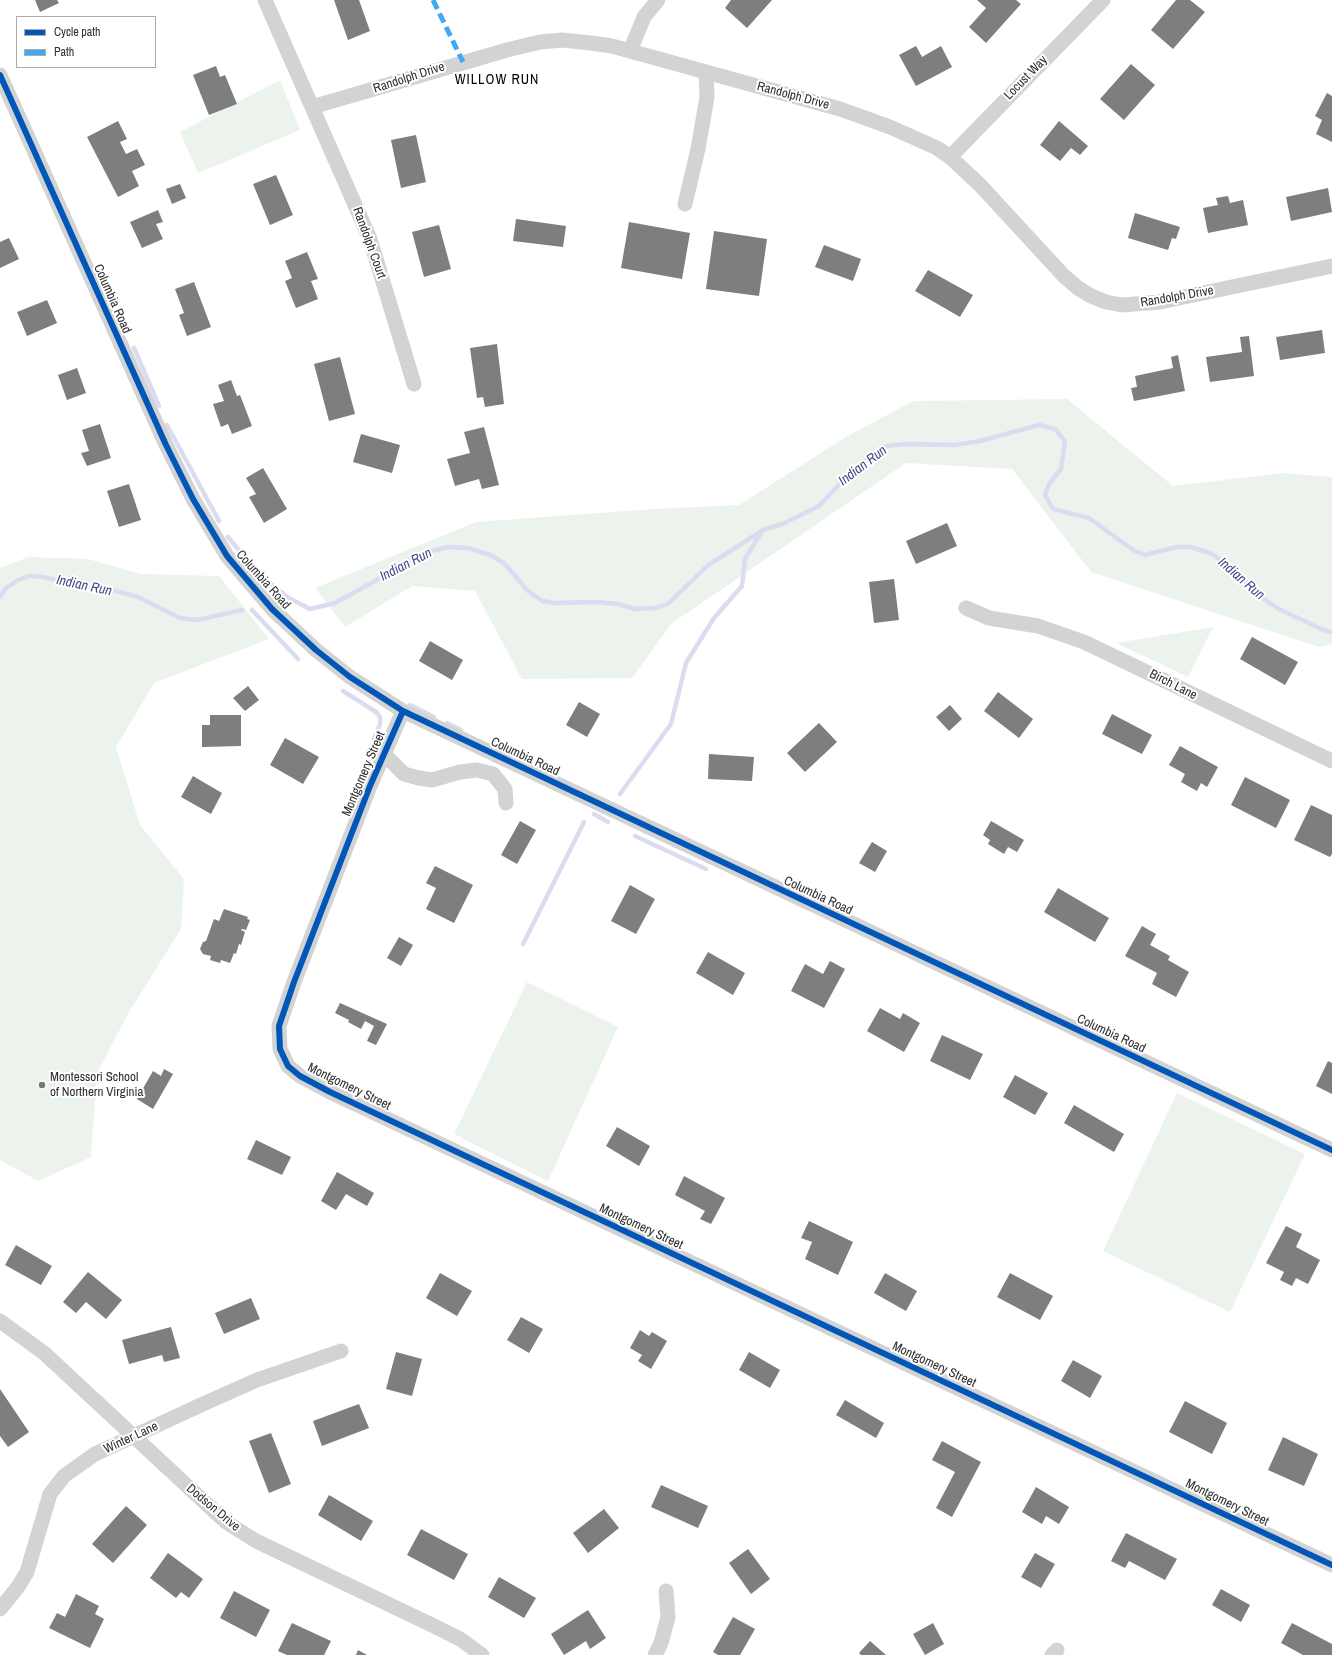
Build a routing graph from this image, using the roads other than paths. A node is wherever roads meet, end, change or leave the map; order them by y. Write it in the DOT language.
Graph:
graph roads {
  1 [pos="265,0"];
  2 [pos="658,0"];
  3 [pos="1103,0"];
  4 [pos="630,51"];
  5 [pos="706,73"];
  6 [pos="0,75"];
  7 [pos="312,107"];
  8 [pos="950,157"];
  9 [pos="685,204"];
  10 [pos="1332,266"];
  11 [pos="414,384"];
  12 [pos="966,608"];
  13 [pos="403,711"];
  14 [pos="384,754"];
  15 [pos="499,758"];
  16 [pos="1332,761"];
  17 [pos="460,772"];
  18 [pos="493,774"];
  19 [pos="506,802"];
  20 [pos="1332,1150"];
  21 [pos="0,1321"];
  22 [pos="341,1351"];
  23 [pos="136,1437"];
  24 [pos="1332,1565"];
  25 [pos="666,1591"];
  26 [pos="0,1609"];
  27 [pos="482,1655"];
  28 [pos="655,1655"];
  1 -- 7 [label="street"];
  2 -- 4 [label="street"];
  3 -- 8 [label="street, Locust Way"];
  4 -- 5 [label="street, Randolph Drive"];
  4 -- 7 [label="street, Randolph Drive"];
  5 -- 8 [label="street, Randolph Drive"];
  5 -- 9 [label="street"];
  6 -- 13 [label="street, Columbia Road"];
  7 -- 11 [label="street, Randolph Court"];
  8 -- 10 [label="street, Randolph Drive"];
  12 -- 16 [label="street, Birch Lane"];
  13 -- 14 [label="street, Montgomery Street"];
  13 -- 15 [label="street, Columbia Road"];
  14 -- 17 [label="street"];
  14 -- 24 [label="street, Montgomery Street"];
  15 -- 17 [label="street"];
  15 -- 18 [label="street"];
  15 -- 20 [label="street, Columbia Road"];
  17 -- 18 [label="street"];
  18 -- 19 [label="street"];
  21 -- 23 [label="street, Dodson Drive"];
  22 -- 23 [label="street, Winter Lane"];
  23 -- 26 [label="street, Winter Lane"];
  23 -- 27 [label="street, Dodson Drive"];
  25 -- 28 [label="street"];
}
